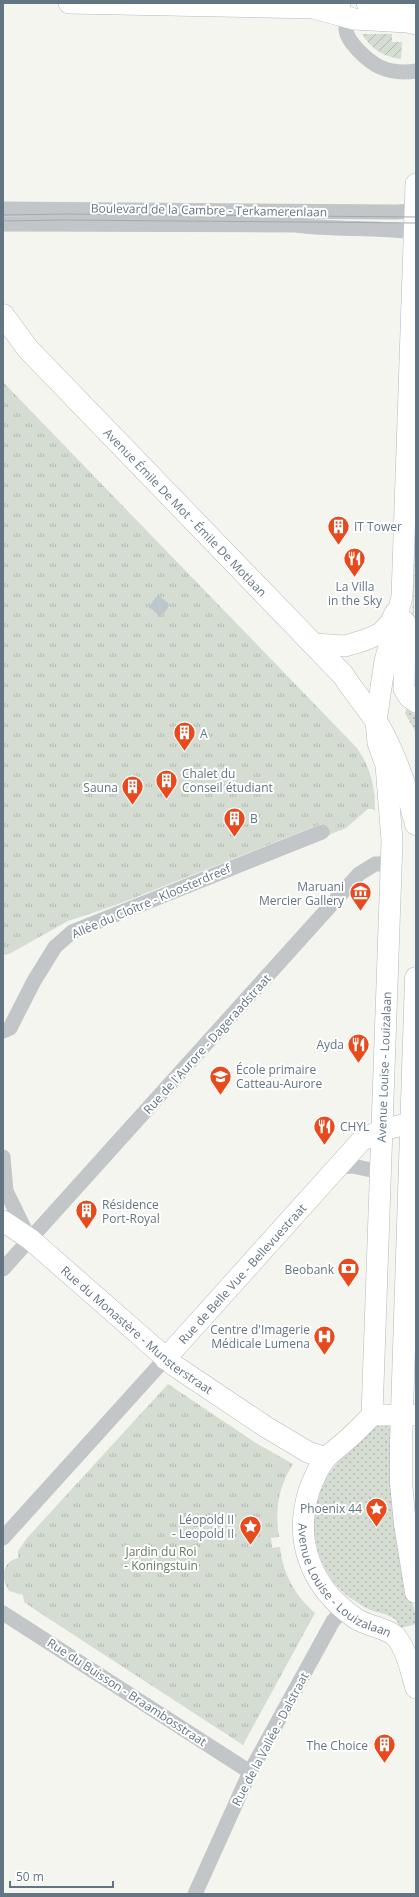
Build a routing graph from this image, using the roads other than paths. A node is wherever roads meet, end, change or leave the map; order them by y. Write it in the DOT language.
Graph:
graph roads {
  1 [pos="69,3"];
  2 [pos="340,3"];
  3 [pos="367,3"];
  4 [pos="416,4"];
  5 [pos="315,8"];
  6 [pos="354,19"];
  7 [pos="416,24"];
  8 [pos="416,71"];
  9 [pos="416,184"];
  10 [pos="3,209"];
  11 [pos="415,211"];
  12 [pos="3,224"];
  13 [pos="414,232"];
  14 [pos="3,315"];
  15 [pos="3,331"];
  16 [pos="28,350"];
  17 [pos="402,598"];
  18 [pos="313,644"];
  19 [pos="416,702"];
  20 [pos="377,712"];
  21 [pos="416,776"];
  22 [pos="416,824"];
  23 [pos="322,832"];
  24 [pos="391,864"];
  25 [pos="416,978"];
  26 [pos="3,1031"];
  27 [pos="414,1122"];
  28 [pos="381,1130"];
  29 [pos="3,1157"];
  30 [pos="339,1167"];
  31 [pos="380,1172"];
  32 [pos="3,1221"];
  33 [pos="30,1239"];
  34 [pos="3,1269"];
  35 [pos="416,1339"];
  36 [pos="165,1359"];
  37 [pos="372,1415"];
  38 [pos="410,1415"];
  39 [pos="326,1458"];
  40 [pos="416,1502"];
  41 [pos="3,1538"];
  42 [pos="416,1592"];
  43 [pos="343,1610"];
  44 [pos="3,1613"];
  45 [pos="416,1688"];
  46 [pos="250,1772"];
  47 [pos="195,1894"];
  1 -- 5 [label="main road"];
  2 -- 5 [label="main road"];
  3 -- 4 [label="main road"];
  5 -- 6 [label="main road"];
  6 -- 7 [label="main road"];
  6 -- 8 [label="street"];
  9 -- 11 [label="main road, Avenue Louise - Louizalaan"];
  10 -- 11 [label="street, Boulevard de la Cambre - Terkamerenlaan"];
  11 -- 13 [label="main road, Avenue Louise - Louizalaan"];
  12 -- 13 [label="street, Boulevard de la Cambre - Terkamerenlaan"];
  13 -- 17 [label="main road, Avenue Louise - Louizalaan"];
  14 -- 16 [label="main road, Avenue Émile De Mot - Émile De Motlaan"];
  15 -- 16 [label="main road, Avenue Émile De Mot - Émile De Motlaan"];
  16 -- 18 [label="main road, Avenue Émile De Mot - Émile De Motlaan"];
  17 -- 18 [label="main road"];
  17 -- 19 [label="main road"];
  17 -- 20 [label="main road, Avenue Louise - Louizalaan"];
  18 -- 20 [label="main road, Avenue Émile De Mot - Émile De Motlaan"];
  20 -- 21 [label="main road"];
  20 -- 22 [label="main road"];
  20 -- 24 [label="main road, Avenue Louise - Louizalaan"];
  23 -- 26 [label="street, Allée du Cloître - Kloosterdreef"];
  24 -- 28 [label="main road, Avenue Louise - Louizalaan"];
  24 -- 33 [label="street, Rue de l'Aurore - Dageraadstraat"];
  25 -- 27 [label="main road"];
  27 -- 28 [label="main road, Rue de Belle Vue - Bellevuestraat"];
  27 -- 38 [label="main road"];
  28 -- 30 [label="main road, Rue de Belle Vue - Bellevuestraat"];
  28 -- 31 [label="main road, Avenue Louise - Louizalaan"];
  29 -- 33 [label="street, Rue du Monastère - Munsterstraat"];
  30 -- 31 [label="street"];
  30 -- 36 [label="main road, Rue de Belle Vue - Bellevuestraat"];
  31 -- 37 [label="main road, Avenue Louise - Louizalaan"];
  32 -- 33 [label="main road"];
  33 -- 34 [label="street, Rue de l'Aurore - Dageraadstraat"];
  33 -- 36 [label="main road, Rue du Monastère - Munsterstraat"];
  35 -- 38 [label="main road"];
  36 -- 39 [label="main road, Rue du Monastère - Munsterstraat"];
  36 -- 41 [label="street, Rue de Belle Vue - Bellevuestraat"];
  37 -- 38 [label="main road"];
  37 -- 39 [label="main road, Avenue Louise - Louizalaan"];
  38 -- 40 [label="main road"];
  38 -- 42 [label="main road"];
  39 -- 43 [label="main road, Avenue Louise - Louizalaan"];
  43 -- 45 [label="main road, Avenue Louise - Louizalaan"];
  43 -- 46 [label="street, Rue de la Vallée - Dalstraat"];
  44 -- 46 [label="street, Rue du Buisson - Braambosstraat"];
  46 -- 47 [label="street, Rue de la Vallée - Dalstraat"];
}
